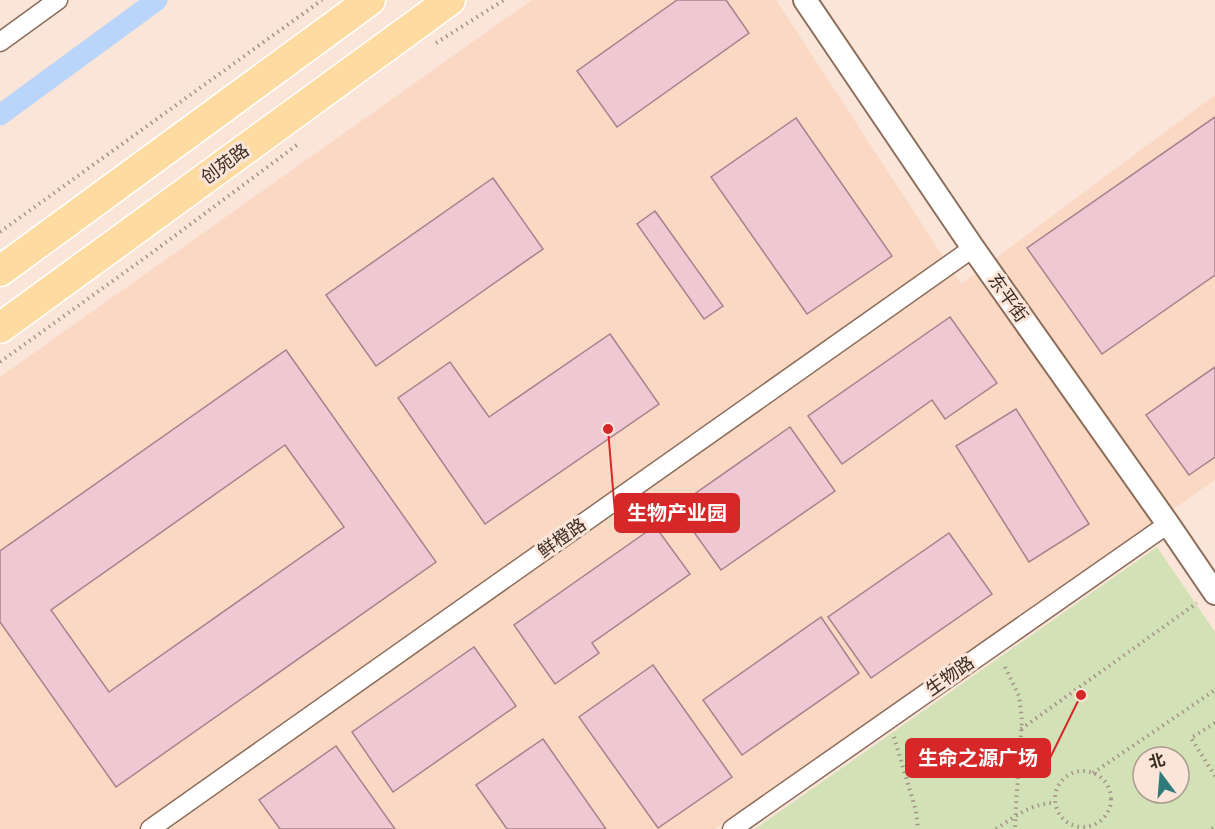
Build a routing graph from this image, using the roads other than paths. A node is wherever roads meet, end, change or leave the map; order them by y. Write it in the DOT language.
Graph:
graph roads {
  1 [pos="58,0"];
  2 [pos="370,0"];
  3 [pos="450,0"];
  4 [pos="805,0"];
  5 [pos="0,42"];
  6 [pos="973,248"];
  7 [pos="0,271"];
  8 [pos="0,327"];
  9 [pos="1168,524"];
  10 [pos="1208,597"];
  11 [pos="150,829"];
  12 [pos="732,829"];
  1 -- 5 [label="street"];
  2 -- 7 [label="main road"];
  3 -- 8 [label="main road, 创苑路"];
  4 -- 6 [label="street, 东平街"];
  6 -- 9 [label="street, 东平街"];
  6 -- 11 [label="street, 鲜橙路"];
  9 -- 10 [label="street, 东平街"];
  9 -- 12 [label="street, 生物路"];
}
